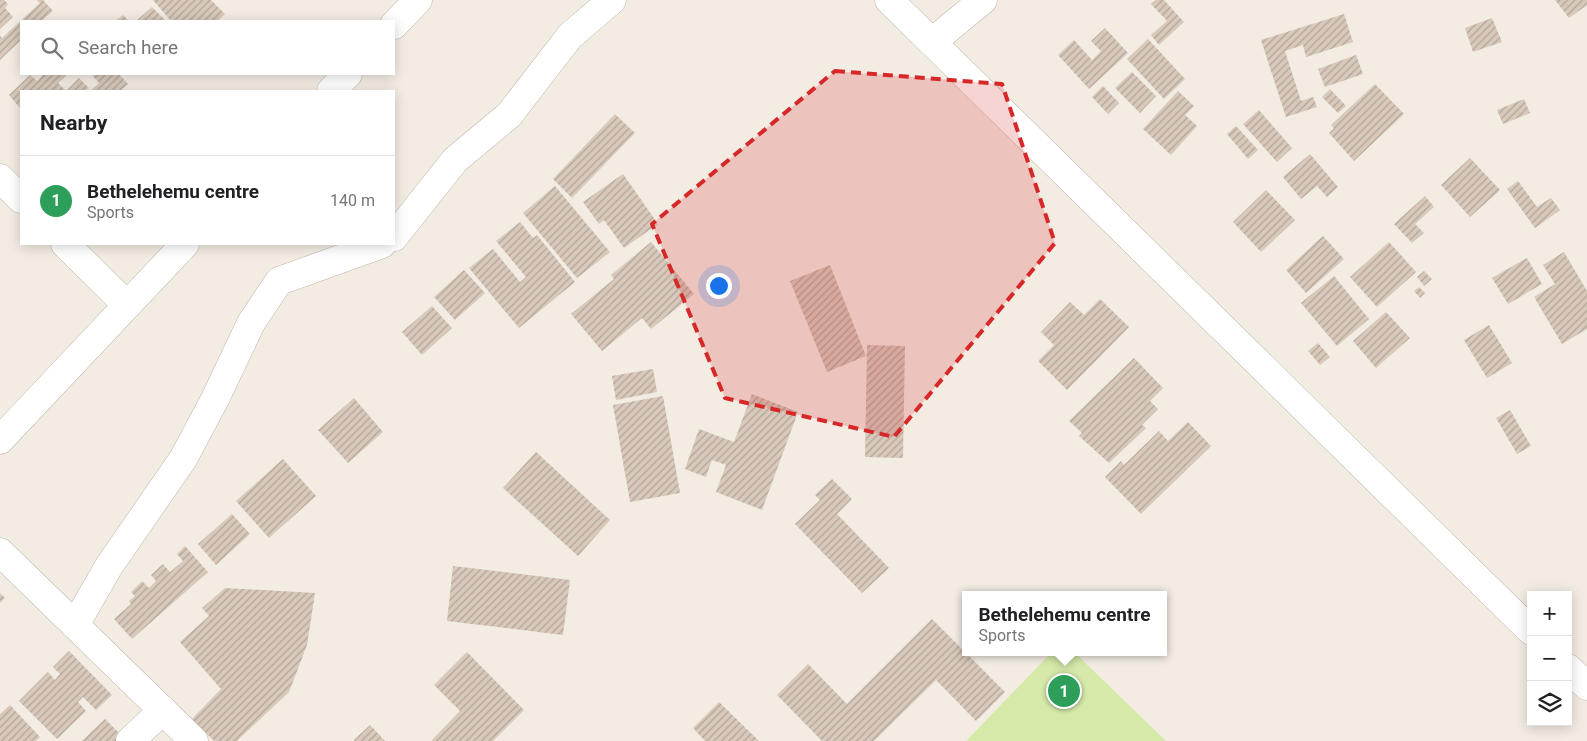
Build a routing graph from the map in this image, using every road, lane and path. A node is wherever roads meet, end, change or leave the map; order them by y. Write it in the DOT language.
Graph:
graph roads {
  1 [pos="418,0"];
  2 [pos="612,0"];
  3 [pos="889,0"];
  4 [pos="983,0"];
  5 [pos="395,24"];
  6 [pos="932,42"];
  7 [pos="347,75"];
  8 [pos="332,90"];
  9 [pos="0,178"];
  10 [pos="20,199"];
  11 [pos="395,236"];
  12 [pos="66,245"];
  13 [pos="184,245"];
  14 [pos="379,245"];
  15 [pos="127,305"];
  16 [pos="0,440"];
  17 [pos="0,552"];
  18 [pos="75,625"];
  19 [pos="1527,627"];
  20 [pos="1572,672"];
  21 [pos="1587,686"];
  22 [pos="163,710"];
  23 [pos="130,741"];
  24 [pos="194,741"];
  1 -- 5 [label="street"];
  2 -- 11 [label="street"];
  3 -- 6 [label="street"];
  4 -- 6 [label="street"];
  6 -- 19 [label="street"];
  7 -- 8 [label="street"];
  9 -- 10 [label="street"];
  12 -- 15 [label="street"];
  13 -- 15 [label="street"];
  14 -- 18 [label="street"];
  15 -- 16 [label="street"];
  17 -- 18 [label="street"];
  18 -- 22 [label="street"];
  20 -- 21 [label="street"];
  22 -- 23 [label="street"];
  22 -- 24 [label="street"];
}
